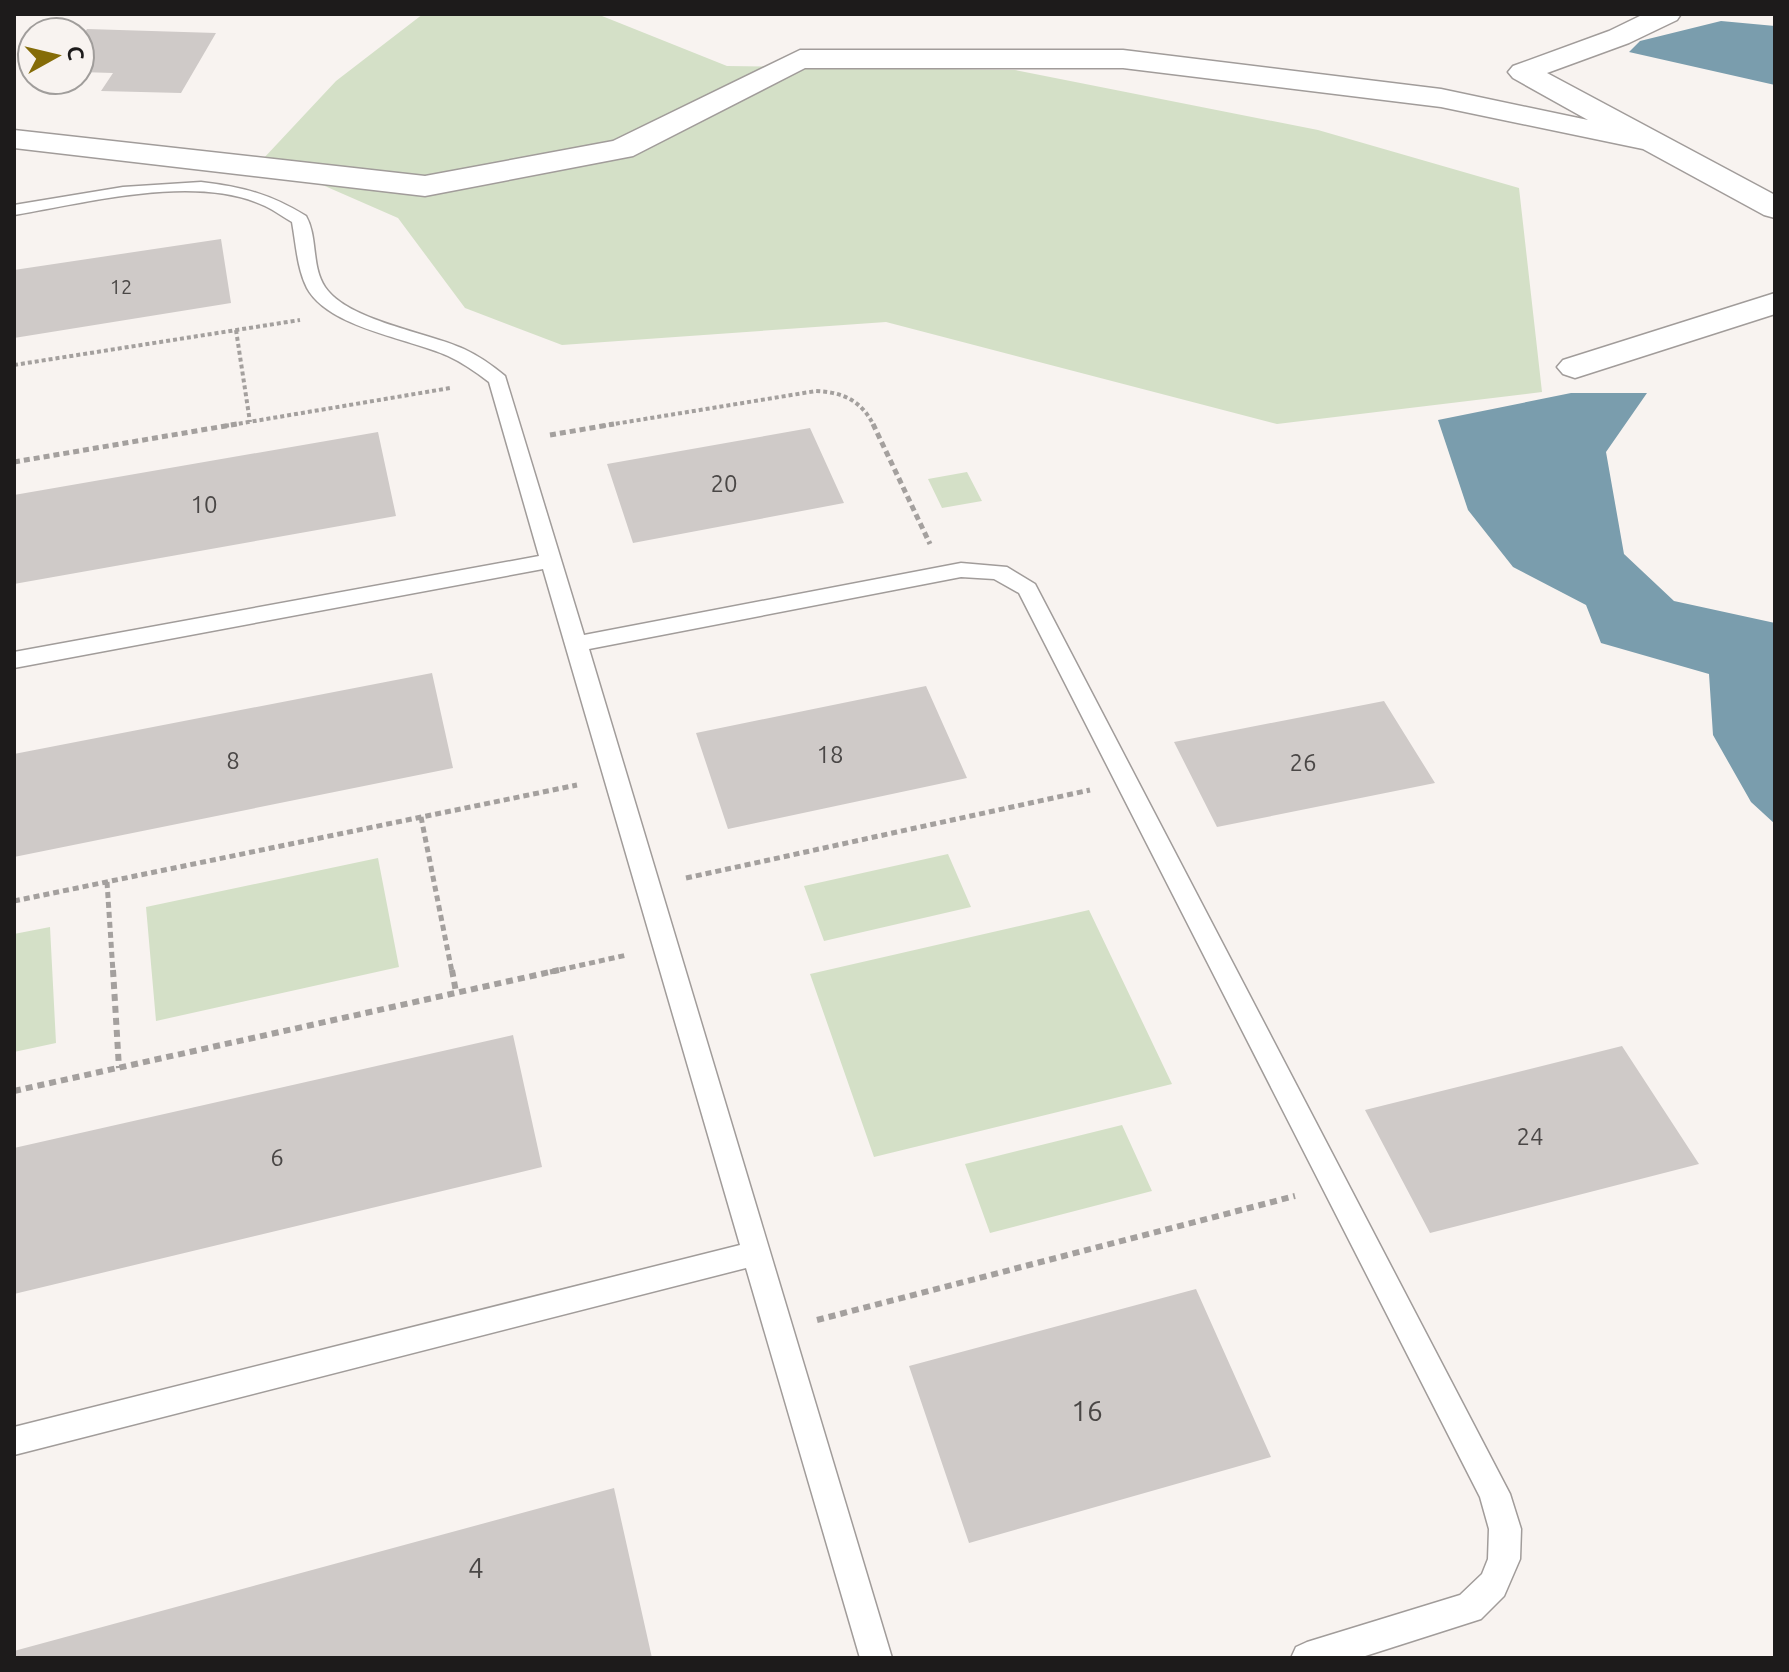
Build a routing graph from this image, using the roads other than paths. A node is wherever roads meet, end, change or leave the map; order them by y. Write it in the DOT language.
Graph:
graph roads {
  1 [pos="1667,14"];
  2 [pos="14,139"];
  3 [pos="1652,142"];
  4 [pos="1775,208"];
  5 [pos="14,210"];
  6 [pos="1775,303"];
  7 [pos="1575,367"];
  8 [pos="553,560"];
  9 [pos="578,644"];
  10 [pos="14,660"];
  11 [pos="756,1253"];
  12 [pos="14,1441"];
  13 [pos="876,1658"];
  14 [pos="1307,1658"];
  1 -- 3 [label="street"];
  2 -- 3 [label="street"];
  3 -- 4 [label="street"];
  5 -- 8 [label="lane"];
  6 -- 7 [label="street"];
  8 -- 9 [label="lane"];
  8 -- 10 [label="lane"];
  9 -- 11 [label="lane"];
  9 -- 14 [label="lane"];
  11 -- 12 [label="lane"];
  11 -- 13 [label="lane"];
}
